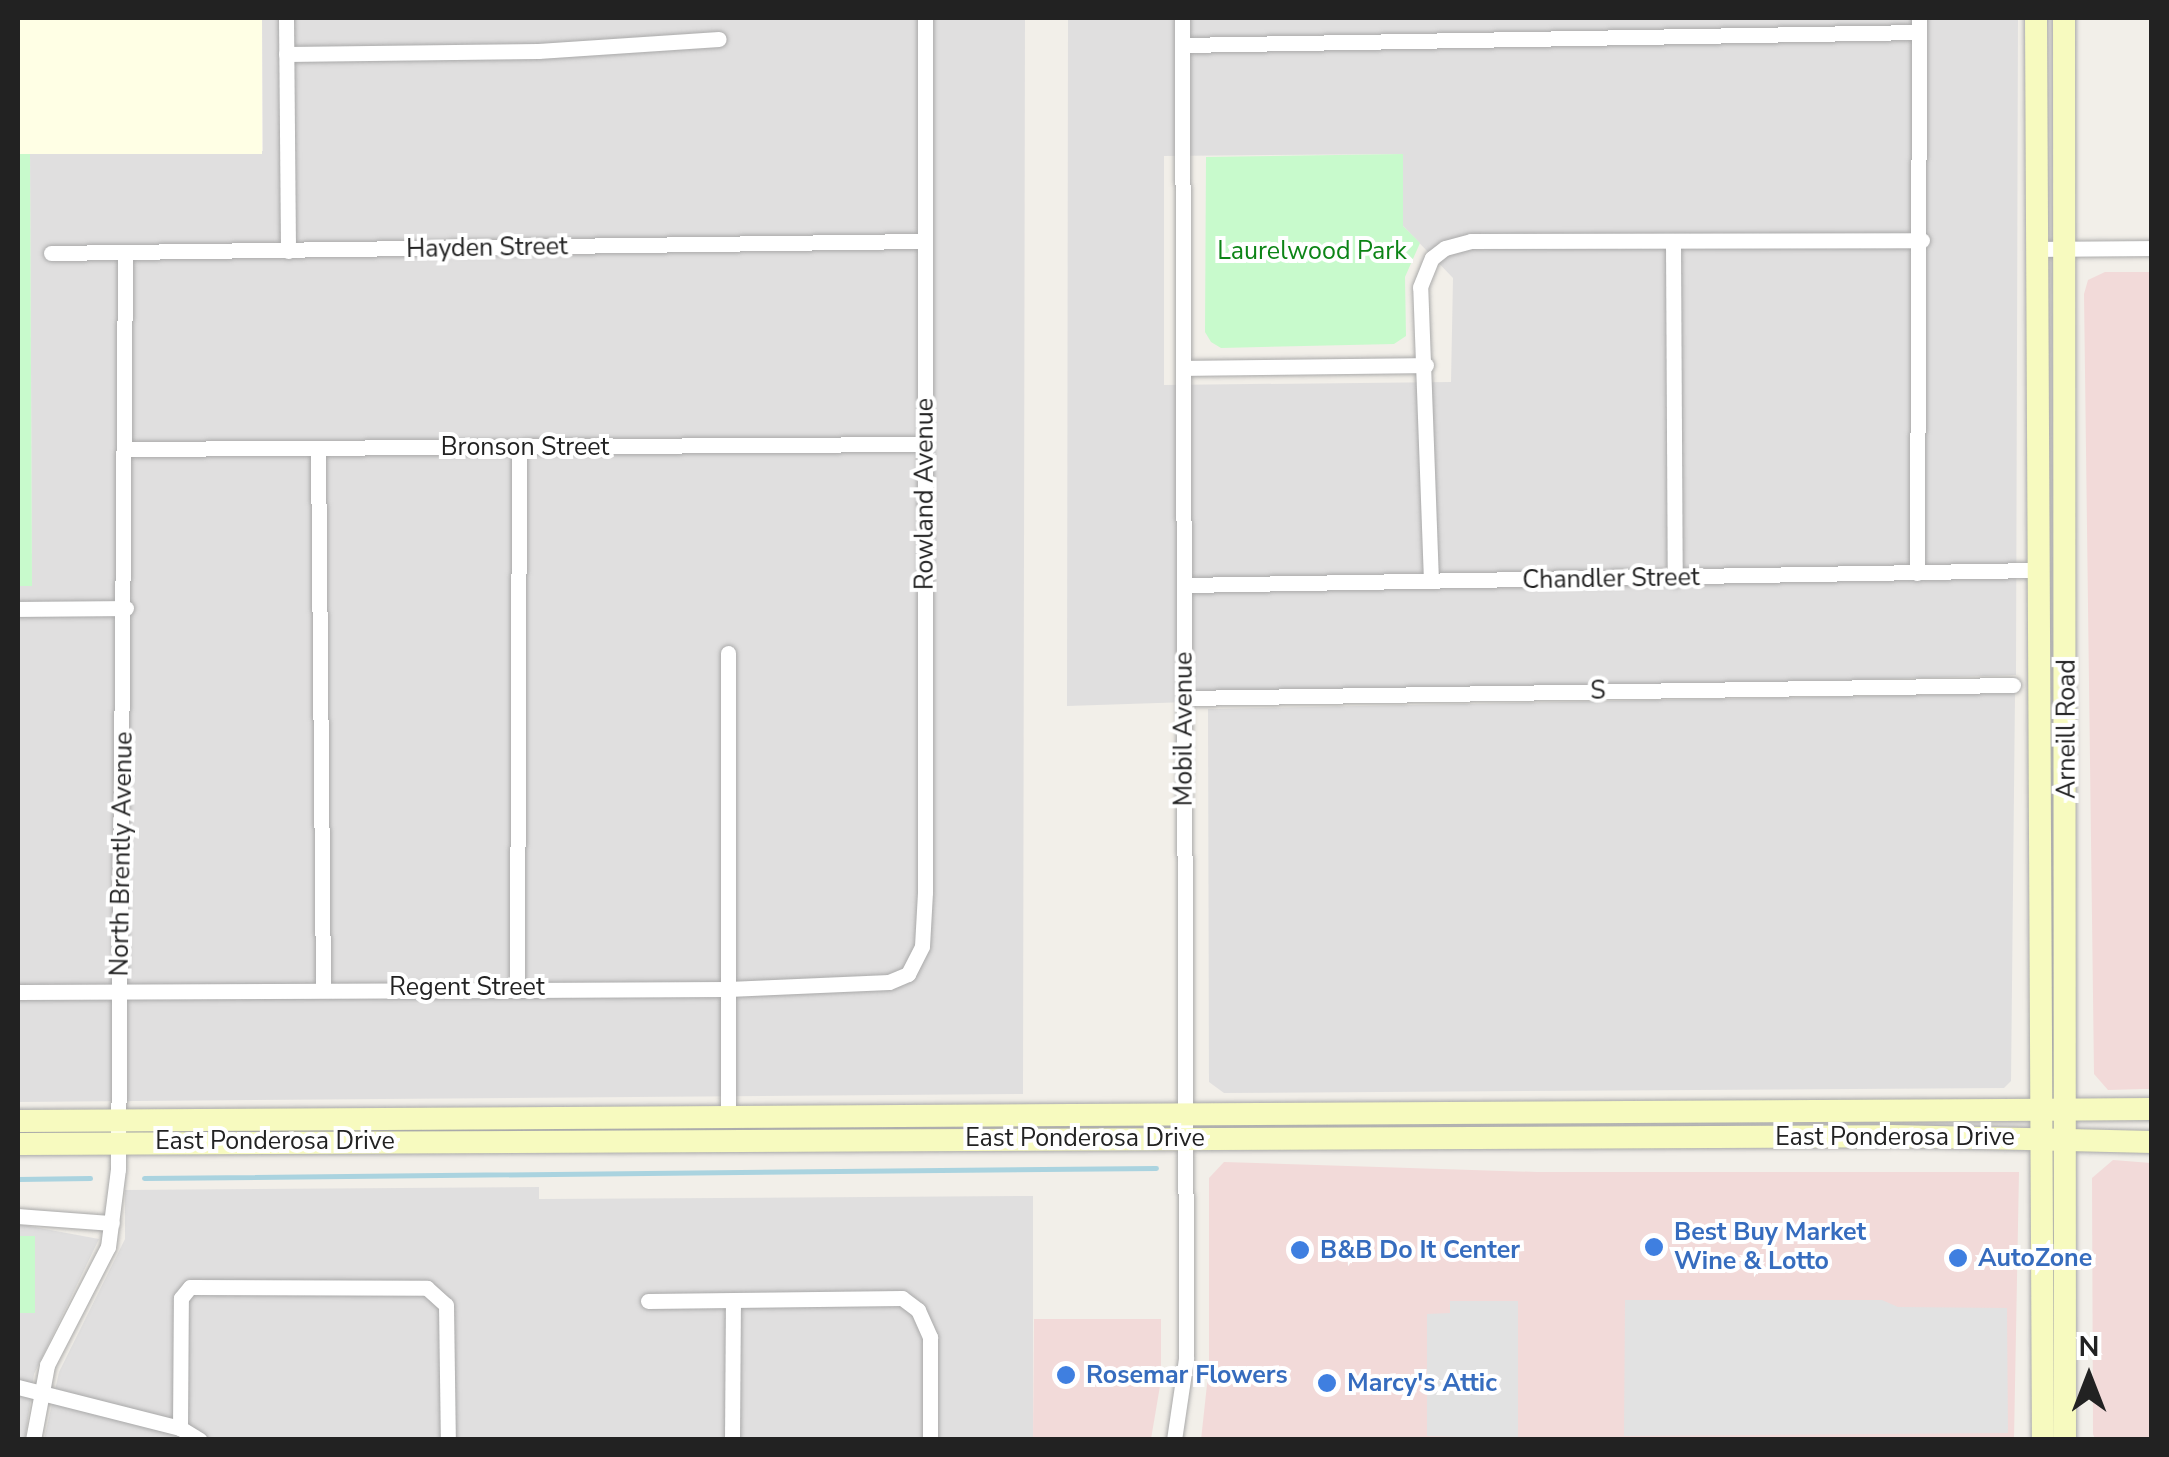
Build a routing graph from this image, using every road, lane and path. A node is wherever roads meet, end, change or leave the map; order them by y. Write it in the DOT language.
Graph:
graph roads {
  1 [pos="286,18"];
  2 [pos="925,18"];
  3 [pos="1182,18"];
  4 [pos="2036,18"];
  5 [pos="2064,18"];
  6 [pos="1919,25"];
  7 [pos="718,39"];
  8 [pos="1182,45"];
  9 [pos="286,54"];
  10 [pos="1922,240"];
  11 [pos="924,241"];
  12 [pos="1673,243"];
  13 [pos="2038,248"];
  14 [pos="2152,248"];
  15 [pos="2064,249"];
  16 [pos="288,250"];
  17 [pos="125,252"];
  18 [pos="51,253"];
  19 [pos="1426,366"];
  20 [pos="1185,368"];
  21 [pos="925,444"];
  22 [pos="518,447"];
  23 [pos="318,448"];
  24 [pos="126,450"];
  25 [pos="2038,570"];
  26 [pos="1917,574"];
  27 [pos="1675,579"];
  28 [pos="1431,581"];
  29 [pos="1184,585"];
  30 [pos="126,608"];
  31 [pos="18,609"];
  32 [pos="728,653"];
  33 [pos="2013,685"];
  34 [pos="1184,698"];
  35 [pos="913,969"];
  36 [pos="120,987"];
  37 [pos="323,987"];
  38 [pos="517,987"];
  39 [pos="728,989"];
  40 [pos="18,992"];
  41 [pos="2042,1108"];
  42 [pos="2069,1108"];
  43 [pos="2152,1109"];
  44 [pos="728,1114"];
  45 [pos="18,1121"];
  46 [pos="1183,1125"];
  47 [pos="118,1131"];
  48 [pos="2042,1138"];
  49 [pos="2068,1140"];
  50 [pos="2152,1142"];
  51 [pos="18,1144"];
  52 [pos="18,1216"];
  53 [pos="112,1223"];
  54 [pos="648,1301"];
  55 [pos="733,1301"];
  56 [pos="18,1387"];
  57 [pos="38,1391"];
  58 [pos="180,1428"];
  59 [pos="34,1440"];
  60 [pos="200,1440"];
  61 [pos="448,1440"];
  62 [pos="732,1440"];
  63 [pos="930,1440"];
  64 [pos="1174,1440"];
  65 [pos="2043,1440"];
  66 [pos="2065,1440"];
  1 -- 9 [label="street"];
  2 -- 11 [label="street, Rowland Avenue"];
  3 -- 8 [label="street, Mobil Avenue"];
  4 -- 13 [label="main road, Arneill Road"];
  5 -- 15 [label="main road, Arneill Road"];
  6 -- 8 [label="street"];
  6 -- 10 [label="street"];
  7 -- 9 [label="street"];
  8 -- 20 [label="street, Mobil Avenue"];
  9 -- 16 [label="street"];
  10 -- 12 [label="street"];
  10 -- 26 [label="street"];
  11 -- 16 [label="street, Hayden Street"];
  11 -- 21 [label="street, Rowland Avenue"];
  12 -- 19 [label="street"];
  12 -- 27 [label="street"];
  13 -- 15 [label="street"];
  13 -- 25 [label="main road, Arneill Road"];
  14 -- 15 [label="street"];
  15 -- 42 [label="main road, Arneill Road"];
  16 -- 17 [label="street, Hayden Street"];
  17 -- 18 [label="street, Hayden Street"];
  17 -- 24 [label="street, North Brently Avenue"];
  19 -- 20 [label="street"];
  19 -- 28 [label="street"];
  20 -- 29 [label="street, Mobil Avenue"];
  21 -- 22 [label="street, Bronson Street"];
  21 -- 35 [label="street, Rowland Avenue"];
  22 -- 23 [label="street, Bronson Street"];
  22 -- 38 [label="street"];
  23 -- 24 [label="street, Bronson Street"];
  23 -- 37 [label="street"];
  24 -- 30 [label="street, North Brently Avenue"];
  25 -- 26 [label="street, Chandler Street"];
  25 -- 41 [label="main road, Arneill Road"];
  26 -- 27 [label="street, Chandler Street"];
  27 -- 28 [label="street, Chandler Street"];
  28 -- 29 [label="street, Chandler Street"];
  29 -- 34 [label="street, Mobil Avenue"];
  30 -- 31 [label="street"];
  30 -- 36 [label="street, North Brently Avenue"];
  32 -- 39 [label="street"];
  33 -- 34 [label="street, S"];
  34 -- 46 [label="street, Mobil Avenue"];
  35 -- 39 [label="street, Regent Street"];
  36 -- 37 [label="street, Regent Street"];
  36 -- 40 [label="street, Regent Street"];
  36 -- 47 [label="street, North Brently Avenue"];
  37 -- 38 [label="street, Regent Street"];
  38 -- 39 [label="street, Regent Street"];
  39 -- 44 [label="street"];
  41 -- 42 [label="main road, East Ponderosa Drive"];
  41 -- 46 [label="main road, East Ponderosa Drive"];
  41 -- 48 [label="main road, Arneill Road"];
  42 -- 43 [label="main road, East Ponderosa Drive"];
  42 -- 49 [label="main road, Arneill Road"];
  44 -- 46 [label="main road, East Ponderosa Drive"];
  44 -- 47 [label="main road, East Ponderosa Drive"];
  45 -- 47 [label="main road, East Ponderosa Drive"];
  46 -- 47 [label="main road, East Ponderosa Drive"];
  46 -- 48 [label="main road, East Ponderosa Drive"];
  46 -- 64 [label="street, Mobil Avenue"];
  47 -- 51 [label="main road, East Ponderosa Drive"];
  47 -- 53 [label="street, North Brently Avenue"];
  48 -- 49 [label="main road, East Ponderosa Drive"];
  48 -- 65 [label="main road, Arneill Road"];
  49 -- 50 [label="main road, East Ponderosa Drive"];
  49 -- 66 [label="main road, Arneill Road"];
  52 -- 53 [label="street"];
  53 -- 57 [label="street, North Brently Avenue"];
  54 -- 55 [label="street"];
  55 -- 62 [label="street"];
  55 -- 63 [label="street"];
  56 -- 57 [label="street"];
  57 -- 58 [label="street"];
  57 -- 59 [label="street, North Brently Avenue"];
  58 -- 60 [label="street"];
  58 -- 61 [label="street"];
}
